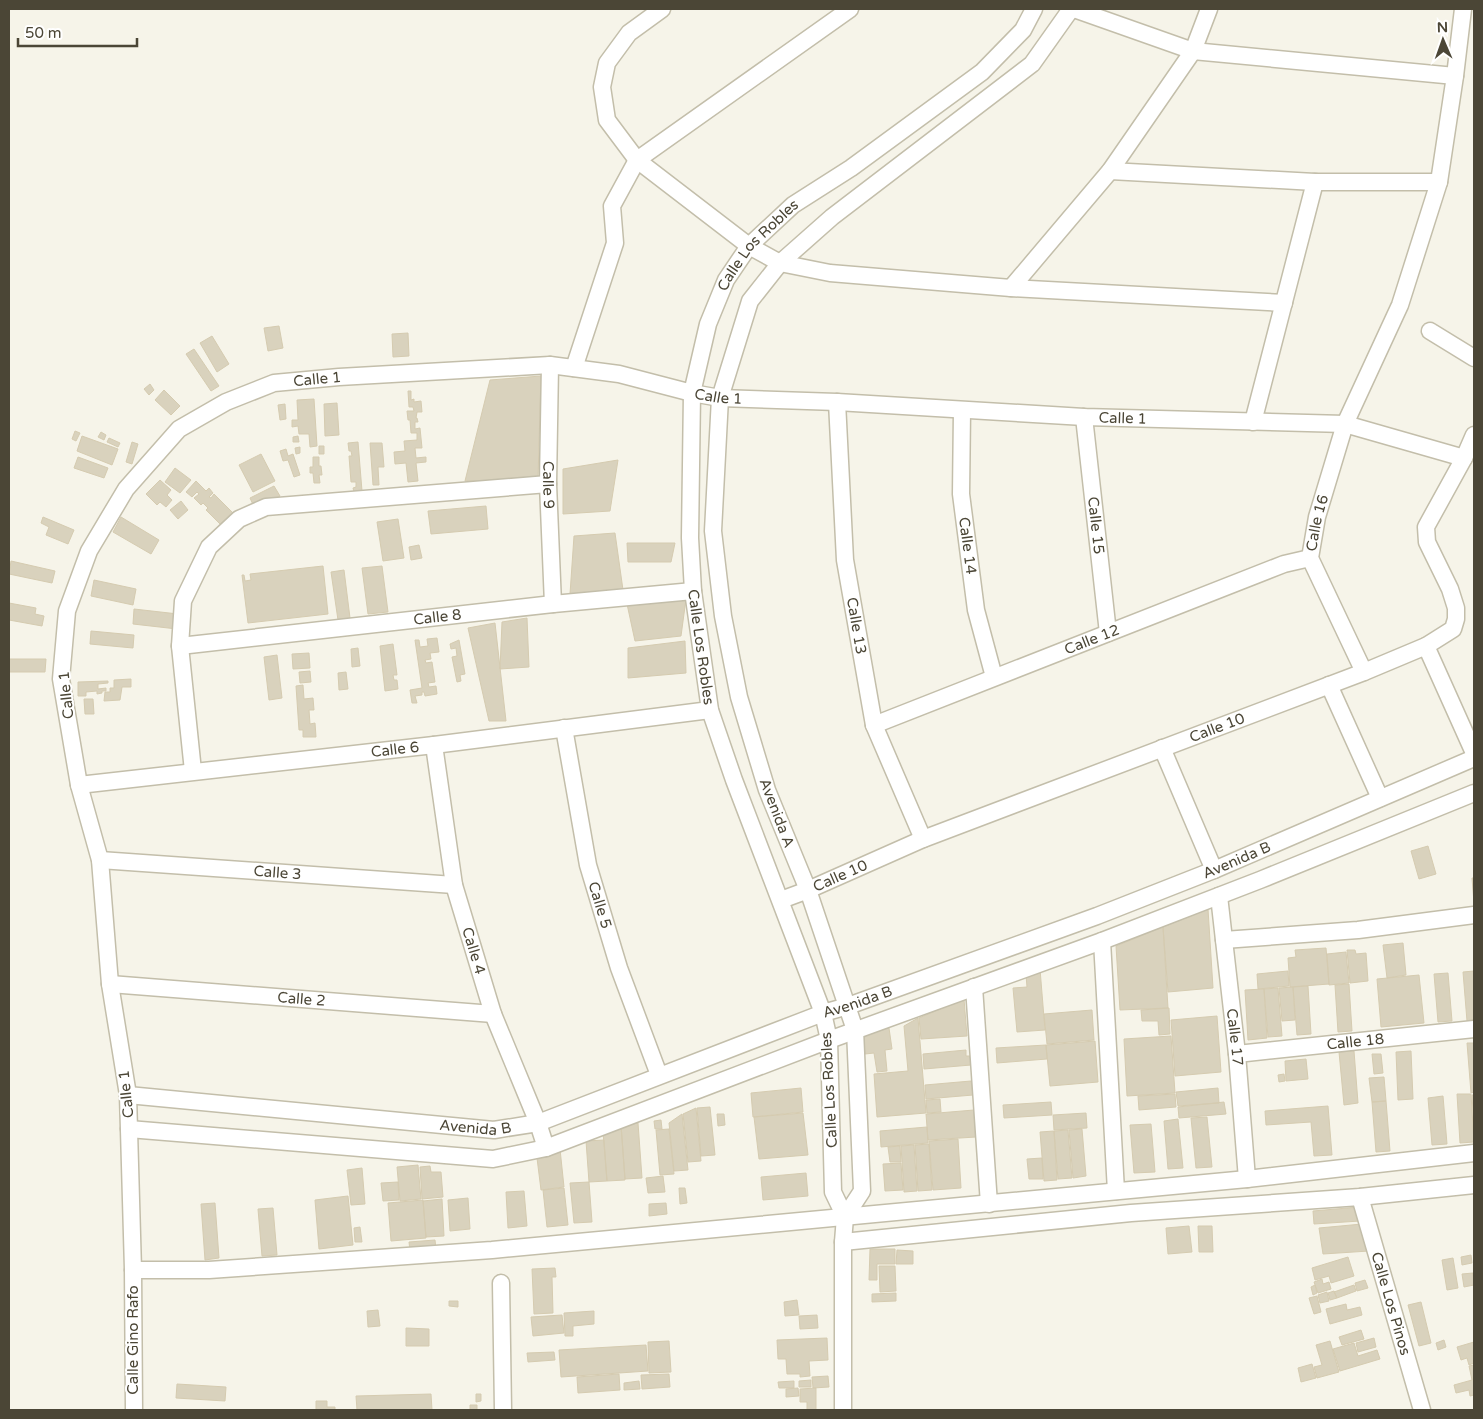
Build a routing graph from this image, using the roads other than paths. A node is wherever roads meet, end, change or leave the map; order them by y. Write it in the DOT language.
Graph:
graph roads {
  1 [pos="662,9"];
  2 [pos="850,9"];
  3 [pos="1034,9"];
  4 [pos="1073,9"];
  5 [pos="1209,9"];
  6 [pos="1463,9"];
  7 [pos="1193,51"];
  8 [pos="1455,76"];
  9 [pos="637,160"];
  10 [pos="1110,171"];
  11 [pos="1315,182"];
  12 [pos="1439,182"];
  13 [pos="749,246"];
  14 [pos="780,263"];
  15 [pos="1011,288"];
  16 [pos="1284,303"];
  17 [pos="1430,331"];
  18 [pos="1474,358"];
  19 [pos="550,365"];
  20 [pos="574,368"];
  21 [pos="692,394"];
  22 [pos="720,398"];
  23 [pos="837,402"];
  24 [pos="962,411"];
  25 [pos="1084,417"];
  26 [pos="1253,422"];
  27 [pos="1344,424"];
  28 [pos="1474,435"];
  29 [pos="1464,458"];
  30 [pos="548,484"];
  31 [pos="1310,558"];
  32 [pos="693,591"];
  33 [pos="553,604"];
  34 [pos="1108,633"];
  35 [pos="180,646"];
  36 [pos="1426,646"];
  37 [pos="1364,672"];
  38 [pos="994,676"];
  39 [pos="1329,685"];
  40 [pos="710,710"];
  41 [pos="874,725"];
  42 [pos="564,728"];
  43 [pos="434,745"];
  44 [pos="1162,748"];
  45 [pos="1474,753"];
  46 [pos="1474,758"];
  47 [pos="193,771"];
  48 [pos="79,785"];
  49 [pos="1474,793"];
  50 [pos="1380,798"];
  51 [pos="923,839"];
  52 [pos="1250,854"];
  53 [pos="100,860"];
  54 [pos="1214,870"];
  55 [pos="1260,880"];
  56 [pos="454,885"];
  57 [pos="808,890"];
  58 [pos="1219,896"];
  59 [pos="780,900"];
  60 [pos="1474,914"];
  61 [pos="1102,940"];
  62 [pos="1224,940"];
  63 [pos="110,984"];
  64 [pos="974,987"];
  65 [pos="848,1006"];
  66 [pos="822,1013"];
  67 [pos="493,1014"];
  68 [pos="1474,1029"];
  69 [pos="855,1030"];
  70 [pos="829,1040"];
  71 [pos="1237,1054"];
  72 [pos="659,1075"];
  73 [pos="128,1096"];
  74 [pos="538,1124"];
  75 [pos="129,1129"];
  76 [pos="546,1148"];
  77 [pos="1474,1153"];
  78 [pos="1247,1179"];
  79 [pos="1474,1185"];
  80 [pos="1116,1191"];
  81 [pos="1360,1197"];
  82 [pos="989,1204"];
  83 [pos="845,1217"];
  84 [pos="843,1242"];
  85 [pos="133,1270"];
  86 [pos="501,1283"];
  87 [pos="134,1410"];
  88 [pos="503,1410"];
  89 [pos="843,1410"];
  90 [pos="1422,1410"];
  1 -- 9 [label="street"];
  2 -- 9 [label="street"];
  3 -- 13 [label="street, Calle Los Robles"];
  4 -- 7 [label="street"];
  4 -- 14 [label="street, Avenida A"];
  5 -- 7 [label="street"];
  6 -- 8 [label="street, Calle 16"];
  7 -- 8 [label="street"];
  7 -- 10 [label="street"];
  8 -- 12 [label="street, Calle 16"];
  9 -- 13 [label="street"];
  9 -- 20 [label="street"];
  10 -- 11 [label="street"];
  10 -- 15 [label="street"];
  11 -- 12 [label="street"];
  11 -- 16 [label="street"];
  12 -- 27 [label="street, Calle 16"];
  13 -- 14 [label="street"];
  13 -- 21 [label="street, Calle Los Robles"];
  14 -- 15 [label="street"];
  14 -- 22 [label="street, Avenida A"];
  15 -- 16 [label="street"];
  16 -- 26 [label="street"];
  17 -- 18 [label="street"];
  19 -- 20 [label="street, Calle 1"];
  19 -- 30 [label="street, Calle 9"];
  19 -- 48 [label="street, Calle 1"];
  20 -- 21 [label="street, Calle 1"];
  21 -- 22 [label="street, Calle 1"];
  21 -- 32 [label="street, Calle Los Robles"];
  22 -- 23 [label="street, Calle 1"];
  22 -- 57 [label="street, Avenida A"];
  23 -- 24 [label="street, Calle 1"];
  23 -- 41 [label="street, Calle 13"];
  24 -- 25 [label="street, Calle 1"];
  24 -- 38 [label="street, Calle 14"];
  25 -- 26 [label="street, Calle 1"];
  25 -- 34 [label="street, Calle 15"];
  26 -- 27 [label="street, Calle 1"];
  27 -- 29 [label="street, Calle 1"];
  27 -- 31 [label="street, Calle 16"];
  28 -- 29 [label="street, Calle 10"];
  29 -- 36 [label="street, Calle 10"];
  30 -- 33 [label="street, Calle 9"];
  30 -- 35 [label="street"];
  31 -- 34 [label="street, Calle 12"];
  31 -- 37 [label="street, Calle 16"];
  32 -- 33 [label="street, Calle 8"];
  32 -- 40 [label="street, Calle Los Robles"];
  33 -- 35 [label="street, Calle 8"];
  34 -- 38 [label="street, Calle 12"];
  35 -- 47 [label="street"];
  36 -- 37 [label="street, Calle 10"];
  36 -- 45 [label="street"];
  37 -- 39 [label="street, Calle 10"];
  38 -- 41 [label="street, Calle 12"];
  39 -- 44 [label="street, Calle 10"];
  39 -- 50 [label="street"];
  40 -- 42 [label="street, Calle 6"];
  40 -- 59 [label="street, Calle Los Robles"];
  41 -- 51 [label="street, Calle 13"];
  42 -- 43 [label="street, Calle 6"];
  42 -- 72 [label="street, Calle 5"];
  43 -- 47 [label="street, Calle 6"];
  43 -- 56 [label="street, Calle 4"];
  44 -- 51 [label="street, Calle 10"];
  44 -- 54 [label="street"];
  46 -- 50 [label="street, Avenida B"];
  47 -- 48 [label="street, Calle 6"];
  48 -- 53 [label="street, Calle 1"];
  49 -- 55 [label="street, Avenida B"];
  50 -- 52 [label="street, Avenida B"];
  51 -- 57 [label="street, Calle 10"];
  52 -- 54 [label="street, Avenida B"];
  52 -- 55 [label="street"];
  53 -- 56 [label="street, Calle 3"];
  53 -- 63 [label="street, Calle 1"];
  54 -- 65 [label="street, Avenida B"];
  55 -- 58 [label="street, Avenida B"];
  56 -- 67 [label="street, Calle 4"];
  57 -- 59 [label="street, Calle 10"];
  57 -- 65 [label="street, Avenida A"];
  58 -- 61 [label="street, Avenida B"];
  58 -- 62 [label="street, Calle 17"];
  59 -- 66 [label="street, Calle Los Robles"];
  60 -- 62 [label="street"];
  61 -- 64 [label="street, Avenida B"];
  61 -- 80 [label="street"];
  62 -- 71 [label="street, Calle 17"];
  63 -- 67 [label="street, Calle 2"];
  63 -- 73 [label="street, Calle 1"];
  64 -- 69 [label="street, Avenida B"];
  64 -- 82 [label="street"];
  65 -- 66 [label="street, Avenida B"];
  65 -- 69 [label="street, Avenida A"];
  66 -- 70 [label="street, Calle Los Robles"];
  66 -- 72 [label="street, Avenida B"];
  67 -- 74 [label="street, Calle 4"];
  68 -- 71 [label="street, Calle 18"];
  69 -- 70 [label="street, Avenida B"];
  69 -- 83 [label="street, Avenida A"];
  70 -- 76 [label="street, Avenida B"];
  70 -- 83 [label="street, Calle Los Robles"];
  71 -- 78 [label="street, Calle 17"];
  72 -- 74 [label="street, Avenida B"];
  73 -- 74 [label="street, Avenida B"];
  73 -- 75 [label="street, Calle 1"];
  74 -- 76 [label="street, Calle 4"];
  75 -- 76 [label="street, Avenida B"];
  75 -- 85 [label="street, Calle 1"];
  77 -- 78 [label="street"];
  78 -- 80 [label="street"];
  79 -- 81 [label="street"];
  80 -- 82 [label="street"];
  81 -- 84 [label="street"];
  81 -- 90 [label="street, Calle Los Pinos"];
  82 -- 83 [label="street"];
  83 -- 84 [label="street"];
  83 -- 85 [label="street"];
  84 -- 89 [label="street"];
  85 -- 87 [label="street, Calle Gino Rafo"];
  86 -- 88 [label="street"];
}
